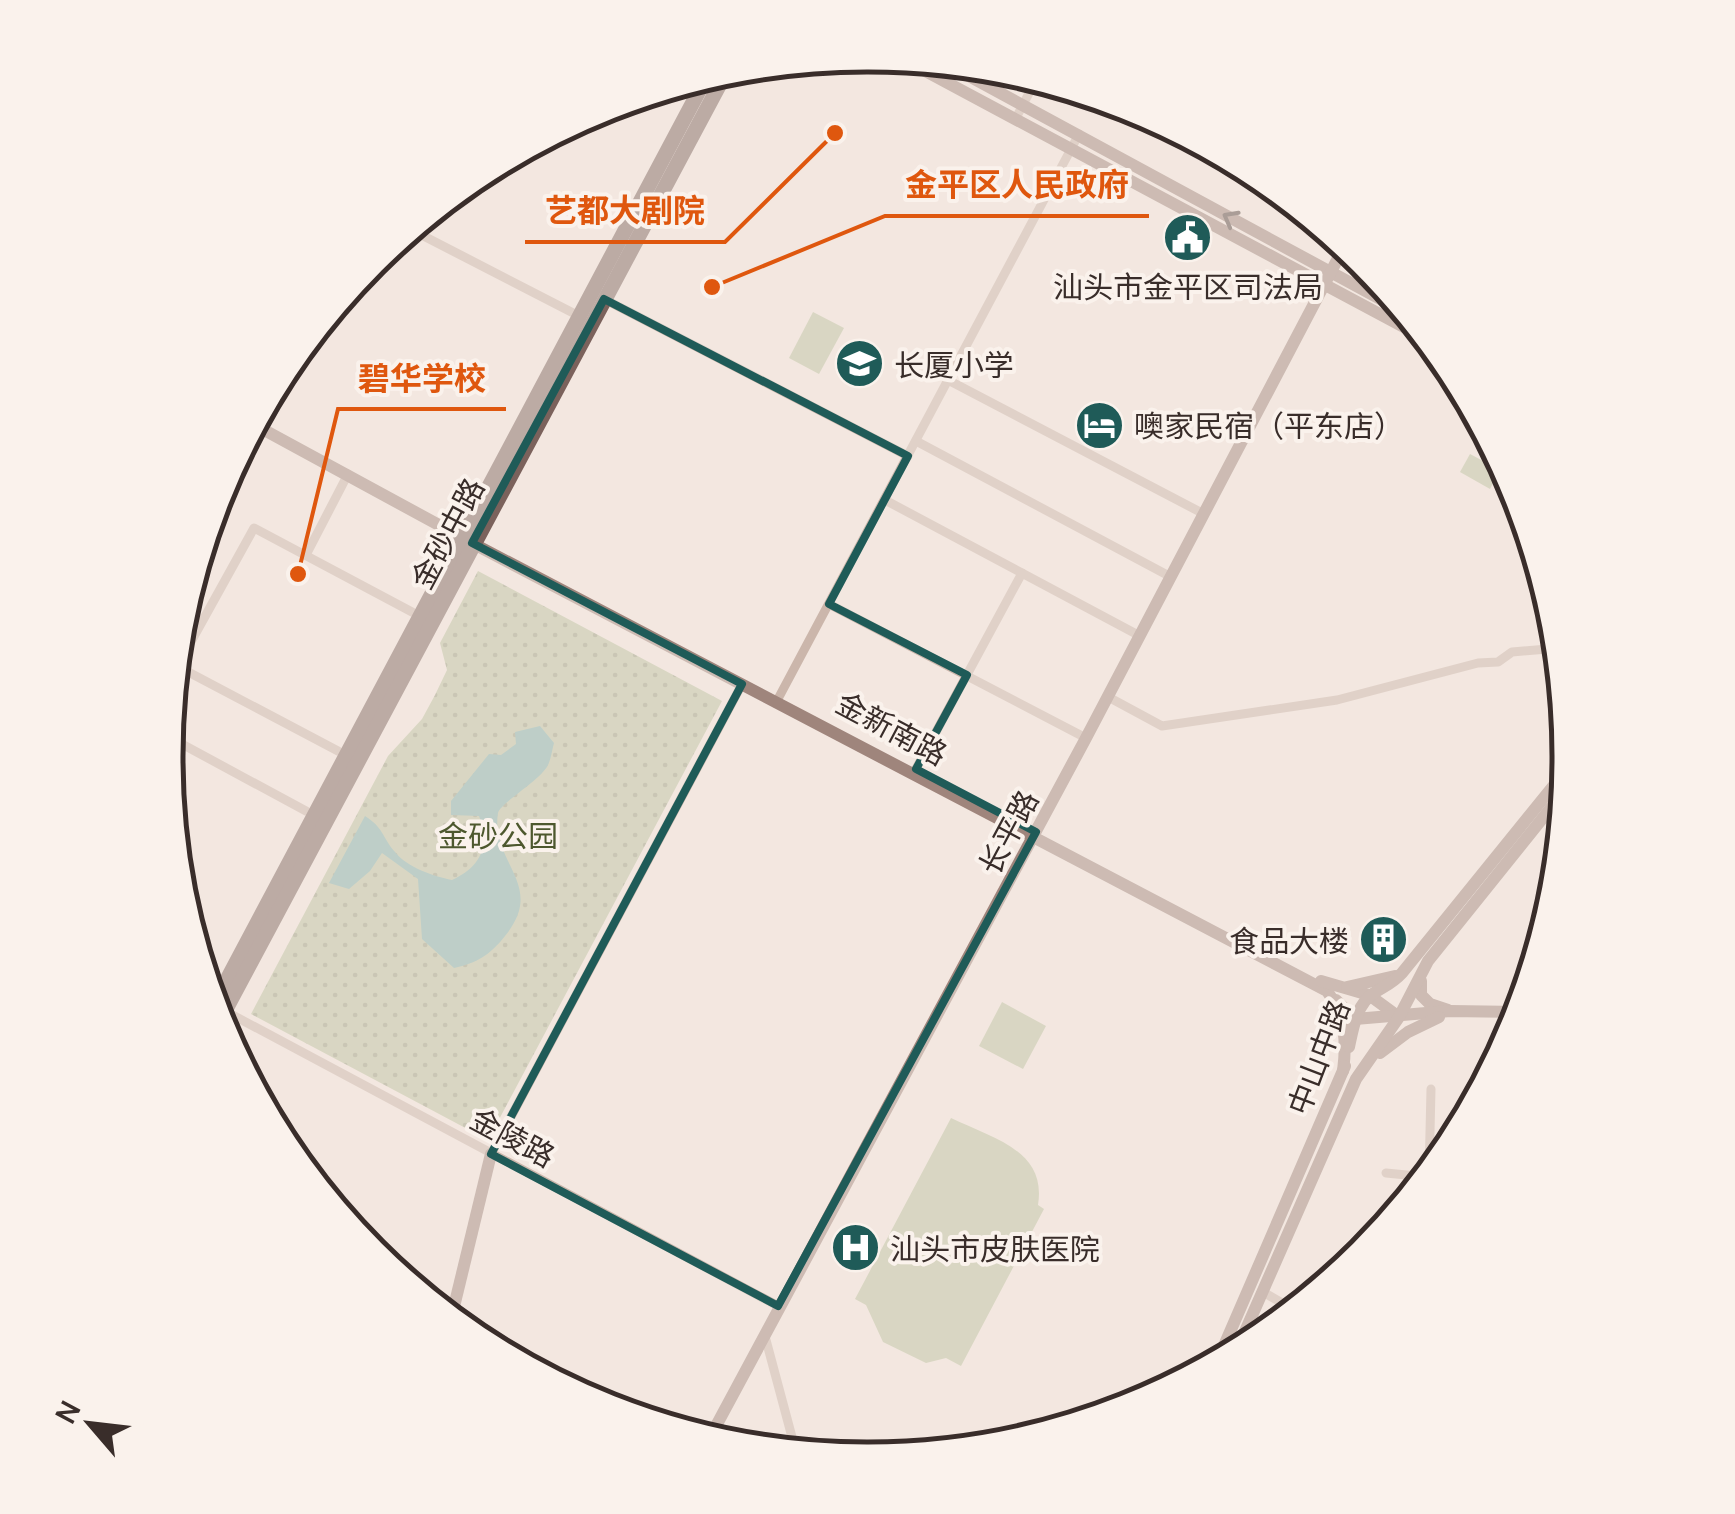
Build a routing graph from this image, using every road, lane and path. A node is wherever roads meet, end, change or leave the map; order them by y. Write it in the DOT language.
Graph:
graph roads {
  1 [pos="943,77"];
  2 [pos="972,81"];
  3 [pos="717,90"];
  4 [pos="1029,92"];
  5 [pos="698,94"];
  6 [pos="1019,111"];
  7 [pos="1079,134"];
  8 [pos="1072,148"];
  9 [pos="424,236"];
  10 [pos="1340,261"];
  11 [pos="1330,281"];
  12 [pos="604,299"];
  13 [pos="1378,301"];
  14 [pos="579,316"];
  15 [pos="1393,319"];
  16 [pos="948,380"];
  17 [pos="267,429"];
  18 [pos="267,429"];
  19 [pos="916,442"];
  20 [pos="908,456"];
  21 [pos="348,474"];
  22 [pos="884,500"];
  23 [pos="1204,514"];
  24 [pos="468,538"];
  25 [pos="306,555"];
  26 [pos="1022,573"];
  27 [pos="1171,577"];
  28 [pos="829,604"];
  29 [pos="412,612"];
  30 [pos="194,634"];
  31 [pos="1140,636"];
  32 [pos="1543,649"];
  33 [pos="188,673"];
  34 [pos="966,676"];
  35 [pos="742,684"];
  36 [pos="780,698"];
  37 [pos="1112,700"];
  38 [pos="1086,738"];
  39 [pos="183,744"];
  40 [pos="338,752"];
  41 [pos="916,769"];
  42 [pos="1551,789"];
  43 [pos="1550,809"];
  44 [pos="306,811"];
  45 [pos="1036,835"];
  46 [pos="1428,961"];
  47 [pos="1402,973"];
  48 [pos="1329,989"];
  49 [pos="1369,995"];
  50 [pos="227,998"];
  51 [pos="1450,1011"];
  52 [pos="1503,1012"];
  53 [pos="1399,1017"];
  54 [pos="1355,1019"];
  55 [pos="237,1023"];
  56 [pos="1350,1075"];
  57 [pos="1430,1089"];
  58 [pos="1429,1149"];
  59 [pos="491,1154"];
  60 [pos="1386,1173"];
  61 [pos="1410,1175"];
  62 [pos="1263,1292"];
  63 [pos="1281,1302"];
  64 [pos="455,1303"];
  65 [pos="778,1306"];
  66 [pos="1248,1326"];
  67 [pos="1228,1339"];
  68 [pos="766,1340"];
  69 [pos="719,1425"];
  70 [pos="719,1425"];
  71 [pos="792,1437"];
  1 -- 6 [label="street"];
  2 -- 6 [label="street"];
  3 -- 12 [label="main road, 金砂中路"];
  4 -- 6 [label="street"];
  5 -- 14 [label="main road, 金砂中路"];
  6 -- 7 [label="street"];
  6 -- 8 [label="street"];
  7 -- 8 [label="street"];
  11 -- 7 [label="street, one-way"];
  8 -- 11 [label="street"];
  8 -- 16 [label="street"];
  9 -- 14 [label="street"];
  10 -- 11 [label="street, 长平路"];
  11 -- 13 [label="street"];
  11 -- 15 [label="street"];
  11 -- 23 [label="street, 长平路"];
  11 -- 37 [label="street, 长平路"];
  12 -- 20 [label="street"];
  12 -- 24 [label="main road, 金砂中路"];
  14 -- 24 [label="main road, 金砂中路"];
  16 -- 19 [label="street"];
  16 -- 23 [label="street"];
  17 -- 24 [label="street, 金新南路"];
  18 -- 21 [label="street, 金新南路"];
  19 -- 20 [label="street"];
  19 -- 27 [label="street"];
  20 -- 22 [label="street"];
  21 -- 24 [label="street, 金新南路"];
  21 -- 25 [label="street"];
  22 -- 26 [label="street"];
  22 -- 28 [label="street"];
  23 -- 27 [label="street, 长平路"];
  24 -- 35 [label="street, 金新南路"];
  24 -- 36 [label="street, 金新南路"];
  24 -- 50 [label="main road, 金砂中路"];
  25 -- 29 [label="street"];
  25 -- 30 [label="street"];
  26 -- 31 [label="street"];
  26 -- 34 [label="street"];
  27 -- 31 [label="street, 长平路"];
  28 -- 34 [label="street"];
  28 -- 36 [label="street"];
  31 -- 38 [label="street, 长平路"];
  32 -- 37 [label="street"];
  33 -- 40 [label="street"];
  34 -- 38 [label="street"];
  34 -- 41 [label="street"];
  35 -- 45 [label="street, 金新南路"];
  35 -- 59 [label="street"];
  36 -- 41 [label="street, 金新南路"];
  37 -- 45 [label="street, 长平路"];
  38 -- 45 [label="street, 长平路"];
  39 -- 44 [label="street"];
  41 -- 45 [label="street, 金新南路"];
  42 -- 47 [label="street, 中山中路"];
  43 -- 46 [label="street, 中山中路"];
  45 -- 48 [label="street, 金新南路"];
  45 -- 65 [label="street, 长平路"];
  45 -- 68 [label="street, 长平路"];
  46 -- 51 [label="street"];
  46 -- 53 [label="street, 中山中路"];
  47 -- 48 [label="street"];
  47 -- 49 [label="street, 中山中路"];
  48 -- 49 [label="street, 金新南路"];
  48 -- 54 [label="street"];
  48 -- 56 [label="street"];
  49 -- 53 [label="street, 金新南路"];
  49 -- 54 [label="street, 中山中路"];
  51 -- 52 [label="street"];
  51 -- 53 [label="street"];
  51 -- 56 [label="street"];
  53 -- 54 [label="street"];
  53 -- 56 [label="street, 中山中路"];
  54 -- 56 [label="street, 中山中路"];
  55 -- 59 [label="street, 金陵路"];
  56 -- 62 [label="street, 中山中路"];
  56 -- 67 [label="street, 中山中路"];
  57 -- 58 [label="street"];
  59 -- 64 [label="street"];
  59 -- 65 [label="street, 金陵路"];
  60 -- 61 [label="street"];
  62 -- 63 [label="street"];
  62 -- 66 [label="street, 中山中路"];
  65 -- 69 [label="street, 长平路"];
  68 -- 70 [label="street, 长平路"];
  68 -- 71 [label="street"];
}
